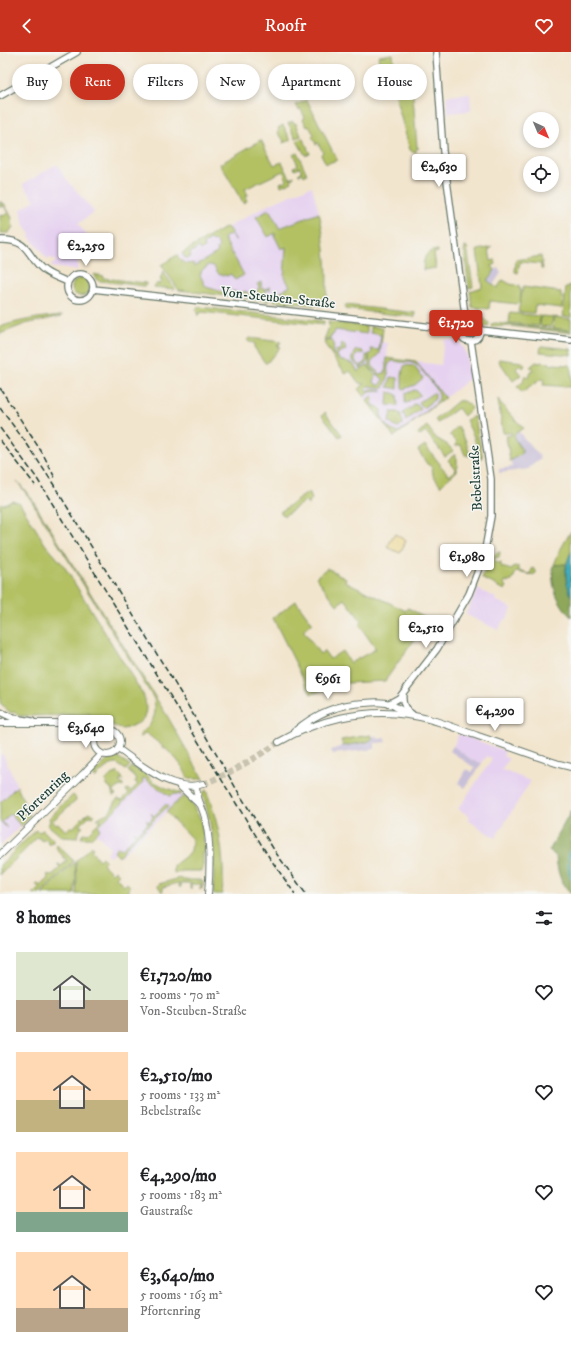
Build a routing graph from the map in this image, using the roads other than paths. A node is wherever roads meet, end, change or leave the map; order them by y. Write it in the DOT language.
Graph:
graph roads {
  1 [pos="77,52"];
  2 [pos="436,52"];
  3 [pos="0,96"];
  4 [pos="0,240"];
  5 [pos="68,282"];
  6 [pos="93,289"];
  7 [pos="466,322"];
  8 [pos="460,330"];
  9 [pos="480,330"];
  10 [pos="571,340"];
  11 [pos="471,341"];
  12 [pos="405,690"];
  13 [pos="388,704"];
  14 [pos="0,712"];
  15 [pos="408,715"];
  16 [pos="416,716"];
  17 [pos="0,723"];
  18 [pos="44,723"];
  19 [pos="311,723"];
  20 [pos="96,735"];
  21 [pos="279,742"];
  22 [pos="118,749"];
  23 [pos="102,754"];
  24 [pos="571,767"];
  25 [pos="179,784"];
  26 [pos="203,784"];
  27 [pos="196,786"];
  28 [pos="200,804"];
  29 [pos="0,855"];
  30 [pos="208,894"];
  1 -- 3 [label="street"];
  2 -- 7 [label="street"];
  4 -- 5 [label="street"];
  5 -- 6 [label="street"];
  5 -- 6 [label="street"];
  6 -- 8 [label="street, Von-Steuben-Straße"];
  7 -- 8 [label="street"];
  7 -- 9 [label="street"];
  8 -- 11 [label="street"];
  9 -- 10 [label="street"];
  9 -- 11 [label="street"];
  11 -- 12 [label="street, Bebelstraße"];
  12 -- 13 [label="street, Bebelstraße"];
  12 -- 16 [label="street"];
  13 -- 15 [label="main road"];
  13 -- 19 [label="main road"];
  14 -- 18 [label="street"];
  15 -- 16 [label="main road"];
  15 -- 19 [label="main road"];
  16 -- 24 [label="main road"];
  17 -- 18 [label="main road"];
  18 -- 20 [label="main road"];
  19 -- 21 [label="main road"];
  20 -- 22 [label="main road"];
  20 -- 23 [label="main road"];
  22 -- 23 [label="main road"];
  22 -- 25 [label="main road"];
  23 -- 29 [label="main road, Pfortenring"];
  25 -- 27 [label="main road"];
  25 -- 28 [label="main road"];
  26 -- 27 [label="main road"];
  27 -- 28 [label="main road"];
  28 -- 30 [label="main road"];
}
